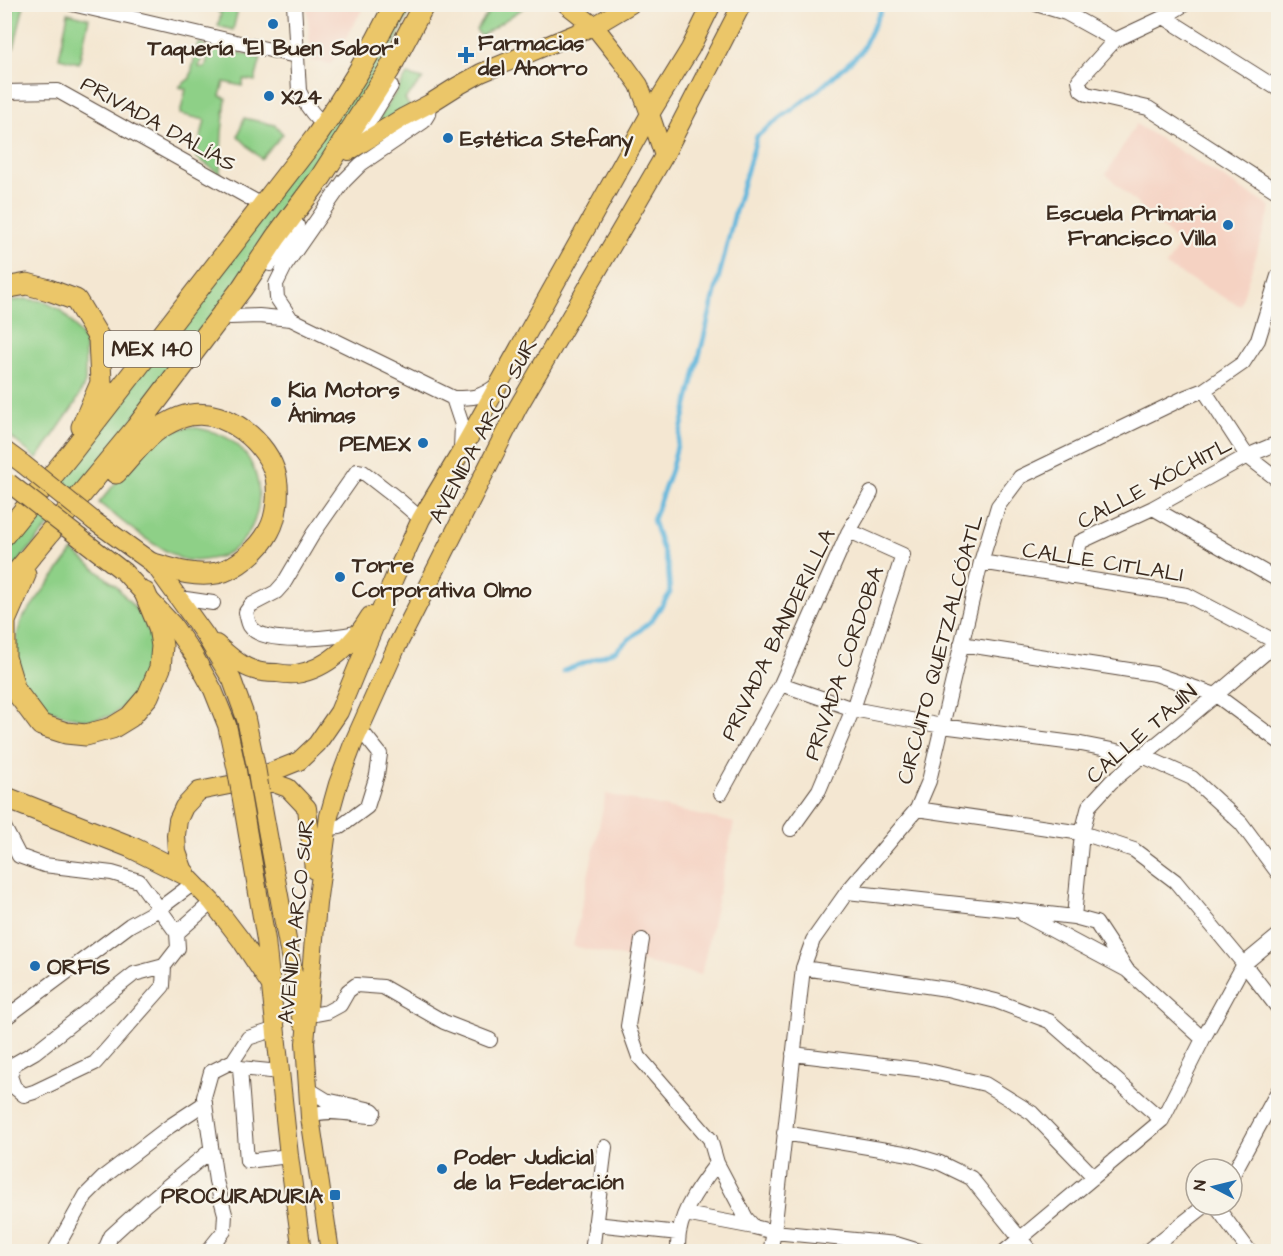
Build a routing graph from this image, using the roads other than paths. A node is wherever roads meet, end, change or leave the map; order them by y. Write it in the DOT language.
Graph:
graph roads {
  1 [pos="72,4"];
  2 [pos="294,4"];
  3 [pos="386,4"];
  4 [pos="395,4"];
  5 [pos="424,4"];
  6 [pos="433,4"];
  7 [pos="566,4"];
  8 [pos="631,4"];
  9 [pos="712,4"];
  10 [pos="742,4"];
  11 [pos="1036,4"];
  12 [pos="1185,4"];
  13 [pos="1164,17"];
  14 [pos="594,26"];
  15 [pos="1115,40"];
  16 [pos="296,56"];
  17 [pos="1278,89"];
  18 [pos="4,92"];
  19 [pos="429,104"];
  20 [pos="650,114"];
  21 [pos="318,119"];
  22 [pos="349,151"];
  23 [pos="664,156"];
  24 [pos="1278,192"];
  25 [pos="255,201"];
  26 [pos="225,256"];
  27 [pos="1278,276"];
  28 [pos="4,288"];
  29 [pos="230,317"];
  30 [pos="291,319"];
  31 [pos="498,384"];
  32 [pos="1204,390"];
  33 [pos="453,398"];
  34 [pos="1278,443"];
  35 [pos="4,450"];
  36 [pos="461,452"];
  37 [pos="70,454"];
  38 [pos="1247,456"];
  39 [pos="1278,480"];
  40 [pos="7,481"];
  41 [pos="96,484"];
  42 [pos="871,493"];
  43 [pos="1153,508"];
  44 [pos="421,519"];
  45 [pos="851,533"];
  46 [pos="4,535"];
  47 [pos="38,547"];
  48 [pos="981,562"];
  49 [pos="154,564"];
  50 [pos="395,576"];
  51 [pos="1072,577"];
  52 [pos="1278,580"];
  53 [pos="4,588"];
  54 [pos="145,593"];
  55 [pos="178,598"];
  56 [pos="213,603"];
  57 [pos="360,632"];
  58 [pos="205,635"];
  59 [pos="1278,642"];
  60 [pos="961,644"];
  61 [pos="781,684"];
  62 [pos="1216,695"];
  63 [pos="853,709"];
  64 [pos="942,726"];
  65 [pos="360,729"];
  66 [pos="1278,741"];
  67 [pos="1143,756"];
  68 [pos="249,781"];
  69 [pos="721,793"];
  70 [pos="4,797"];
  71 [pos="917,809"];
  72 [pos="4,827"];
  73 [pos="327,828"];
  74 [pos="791,829"];
  75 [pos="1082,833"];
  76 [pos="1278,873"];
  77 [pos="190,878"];
  78 [pos="847,892"];
  79 [pos="212,902"];
  80 [pos="317,904"];
  81 [pos="159,909"];
  82 [pos="1014,910"];
  83 [pos="1074,918"];
  84 [pos="177,933"];
  85 [pos="1278,936"];
  86 [pos="642,940"];
  87 [pos="1244,964"];
  88 [pos="164,966"];
  89 [pos="803,968"];
  90 [pos="1127,970"];
  91 [pos="270,984"];
  92 [pos="1278,1008"];
  93 [pos="304,1016"];
  94 [pos="4,1019"];
  95 [pos="276,1029"];
  96 [pos="1203,1039"];
  97 [pos="490,1040"];
  98 [pos="793,1054"];
  99 [pos="237,1065"];
  100 [pos="280,1072"];
  101 [pos="8,1082"];
  102 [pos="308,1089"];
  103 [pos="1278,1091"];
  104 [pos="205,1103"];
  105 [pos="310,1117"];
  106 [pos="1162,1119"];
  107 [pos="784,1133"];
  108 [pos="605,1147"];
  109 [pos="210,1151"];
  110 [pos="289,1156"];
  111 [pos="1242,1157"];
  112 [pos="717,1162"];
  113 [pos="1094,1177"];
  114 [pos="685,1215"];
  115 [pos="1190,1217"];
  116 [pos="1224,1217"];
  117 [pos="595,1224"];
  118 [pos="754,1227"];
  119 [pos="774,1232"];
  120 [pos="679,1233"];
  121 [pos="1020,1237"];
  122 [pos="54,1251"];
  123 [pos="104,1251"];
  124 [pos="207,1251"];
  125 [pos="302,1251"];
  126 [pos="330,1251"];
  127 [pos="592,1251"];
  128 [pos="678,1251"];
  129 [pos="770,1251"];
  130 [pos="922,1251"];
  131 [pos="1004,1251"];
  132 [pos="1030,1251"];
  133 [pos="1146,1251"];
  134 [pos="1250,1251"];
  1 -- 16 [label="street"];
  2 -- 16 [label="street"];
  3 -- 21 [label="street"];
  4 -- 26 [label="highway, MEX 140"];
  5 -- 41 [label="highway, MEX 140"];
  6 -- 22 [label="street"];
  7 -- 14 [label="main road"];
  8 -- 14 [label="main road"];
  9 -- 20 [label="main road, AVENIDA ARCO SUR"];
  10 -- 23 [label="main road, AVENIDA ARCO SUR"];
  11 -- 15 [label="street"];
  12 -- 13 [label="street"];
  13 -- 15 [label="street"];
  13 -- 17 [label="street"];
  14 -- 19 [label="main road"];
  14 -- 20 [label="main road"];
  15 -- 24 [label="street"];
  16 -- 21 [label="street"];
  18 -- 25 [label="street, PRIVADA DALÍAS"];
  19 -- 22 [label="main road"];
  19 -- 30 [label="street"];
  20 -- 23 [label="main road"];
  20 -- 31 [label="main road, AVENIDA ARCO SUR"];
  21 -- 25 [label="street"];
  22 -- 29 [label="street"];
  23 -- 65 [label="main road, AVENIDA ARCO SUR"];
  25 -- 26 [label="street"];
  26 -- 37 [label="highway, MEX 140"];
  27 -- 32 [label="street, CIRCUITO QUETZALCÓATL"];
  28 -- 37 [label="highway"];
  29 -- 30 [label="street"];
  29 -- 41 [label="street"];
  30 -- 33 [label="street"];
  31 -- 33 [label="street"];
  31 -- 36 [label="main road, AVENIDA ARCO SUR"];
  32 -- 38 [label="street"];
  32 -- 48 [label="street, CIRCUITO QUETZALCÓATL"];
  33 -- 36 [label="street"];
  34 -- 38 [label="street, CALLE XÓCHITL"];
  35 -- 49 [label="main road, bridge"];
  36 -- 44 [label="main road, AVENIDA ARCO SUR"];
  37 -- 46 [label="highway, MEX 140"];
  38 -- 39 [label="street"];
  38 -- 43 [label="street, CALLE XÓCHITL"];
  40 -- 54 [label="main road, bridge"];
  41 -- 47 [label="highway, MEX 140"];
  41 -- 49 [label="highway"];
  42 -- 45 [label="street, PRIVADA BANDERILLA"];
  43 -- 51 [label="street, CALLE XÓCHITL"];
  43 -- 52 [label="street"];
  44 -- 50 [label="main road, AVENIDA ARCO SUR"];
  44 -- 57 [label="street"];
  45 -- 61 [label="street, PRIVADA BANDERILLA"];
  45 -- 63 [label="street, PRIVADA CORDOBA"];
  47 -- 53 [label="highway, MEX 140"];
  47 -- 54 [label="highway"];
  48 -- 51 [label="street, CALLE CITLALI"];
  48 -- 60 [label="street, CIRCUITO QUETZALCÓATL"];
  49 -- 55 [label="main road"];
  50 -- 57 [label="main road"];
  50 -- 68 [label="main road, AVENIDA ARCO SUR"];
  51 -- 59 [label="street, CALLE CITLALI"];
  54 -- 68 [label="main road"];
  55 -- 56 [label="street"];
  55 -- 58 [label="main road"];
  57 -- 58 [label="main road"];
  58 -- 68 [label="main road"];
  59 -- 62 [label="street, CALLE TAJÍN"];
  60 -- 62 [label="street"];
  60 -- 64 [label="street, CIRCUITO QUETZALCÓATL"];
  61 -- 63 [label="street"];
  61 -- 69 [label="street, PRIVADA BANDERILLA"];
  62 -- 66 [label="street"];
  62 -- 67 [label="street, CALLE TAJÍN"];
  63 -- 64 [label="street"];
  63 -- 74 [label="street, PRIVADA CORDOBA"];
  64 -- 67 [label="street"];
  64 -- 71 [label="street, CIRCUITO QUETZALCÓATL"];
  65 -- 73 [label="main road, AVENIDA ARCO SUR"];
  65 -- 73 [label="street"];
  67 -- 75 [label="street, CALLE TAJÍN"];
  67 -- 76 [label="street"];
  68 -- 77 [label="main road, AVENIDA ARCO SUR"];
  68 -- 80 [label="main road"];
  68 -- 91 [label="main road, AVENIDA ARCO SUR"];
  68 -- 93 [label="main road, AVENIDA ARCO SUR"];
  70 -- 77 [label="highway"];
  71 -- 75 [label="street"];
  71 -- 78 [label="street, CIRCUITO QUETZALCÓATL"];
  72 -- 81 [label="street"];
  73 -- 80 [label="main road, AVENIDA ARCO SUR"];
  75 -- 83 [label="street, CALLE TAJÍN"];
  75 -- 87 [label="street"];
  77 -- 79 [label="main road, AVENIDA ARCO SUR"];
  77 -- 81 [label="street"];
  78 -- 82 [label="street"];
  78 -- 89 [label="street, CIRCUITO QUETZALCÓATL"];
  79 -- 84 [label="street"];
  79 -- 91 [label="main road, AVENIDA ARCO SUR"];
  80 -- 93 [label="main road, AVENIDA ARCO SUR"];
  81 -- 84 [label="street"];
  81 -- 94 [label="street"];
  82 -- 83 [label="street"];
  82 -- 90 [label="street"];
  83 -- 90 [label="street"];
  84 -- 88 [label="street"];
  85 -- 87 [label="street"];
  86 -- 112 [label="street"];
  87 -- 92 [label="street"];
  87 -- 96 [label="street"];
  88 -- 101 [label="street"];
  88 -- 101 [label="street"];
  89 -- 98 [label="street, CIRCUITO QUETZALCÓATL"];
  89 -- 106 [label="street"];
  90 -- 96 [label="street"];
  91 -- 95 [label="main road, AVENIDA ARCO SUR"];
  93 -- 97 [label="street"];
  93 -- 102 [label="main road, AVENIDA ARCO SUR"];
  95 -- 99 [label="street"];
  95 -- 100 [label="main road, AVENIDA ARCO SUR"];
  96 -- 106 [label="street"];
  98 -- 107 [label="street, CIRCUITO QUETZALCÓATL"];
  98 -- 113 [label="street"];
  99 -- 100 [label="street"];
  99 -- 104 [label="street"];
  99 -- 110 [label="street"];
  100 -- 110 [label="main road, AVENIDA ARCO SUR"];
  102 -- 105 [label="main road, AVENIDA ARCO SUR"];
  102 -- 105 [label="street"];
  103 -- 111 [label="street"];
  104 -- 109 [label="street"];
  104 -- 122 [label="street"];
  105 -- 126 [label="main road, AVENIDA ARCO SUR"];
  106 -- 113 [label="street"];
  107 -- 119 [label="street, CIRCUITO QUETZALCÓATL"];
  107 -- 121 [label="street"];
  108 -- 117 [label="street"];
  109 -- 123 [label="street"];
  109 -- 124 [label="street"];
  110 -- 125 [label="main road, AVENIDA ARCO SUR"];
  112 -- 114 [label="street"];
  112 -- 118 [label="street"];
  113 -- 121 [label="street"];
  114 -- 118 [label="street"];
  114 -- 120 [label="street"];
  115 -- 133 [label="street"];
  116 -- 134 [label="street"];
  117 -- 120 [label="street"];
  117 -- 127 [label="street"];
  118 -- 119 [label="street"];
  119 -- 129 [label="street, CIRCUITO QUETZALCÓATL"];
  119 -- 130 [label="street"];
  120 -- 128 [label="street"];
  121 -- 131 [label="street"];
  121 -- 132 [label="street"];
}
